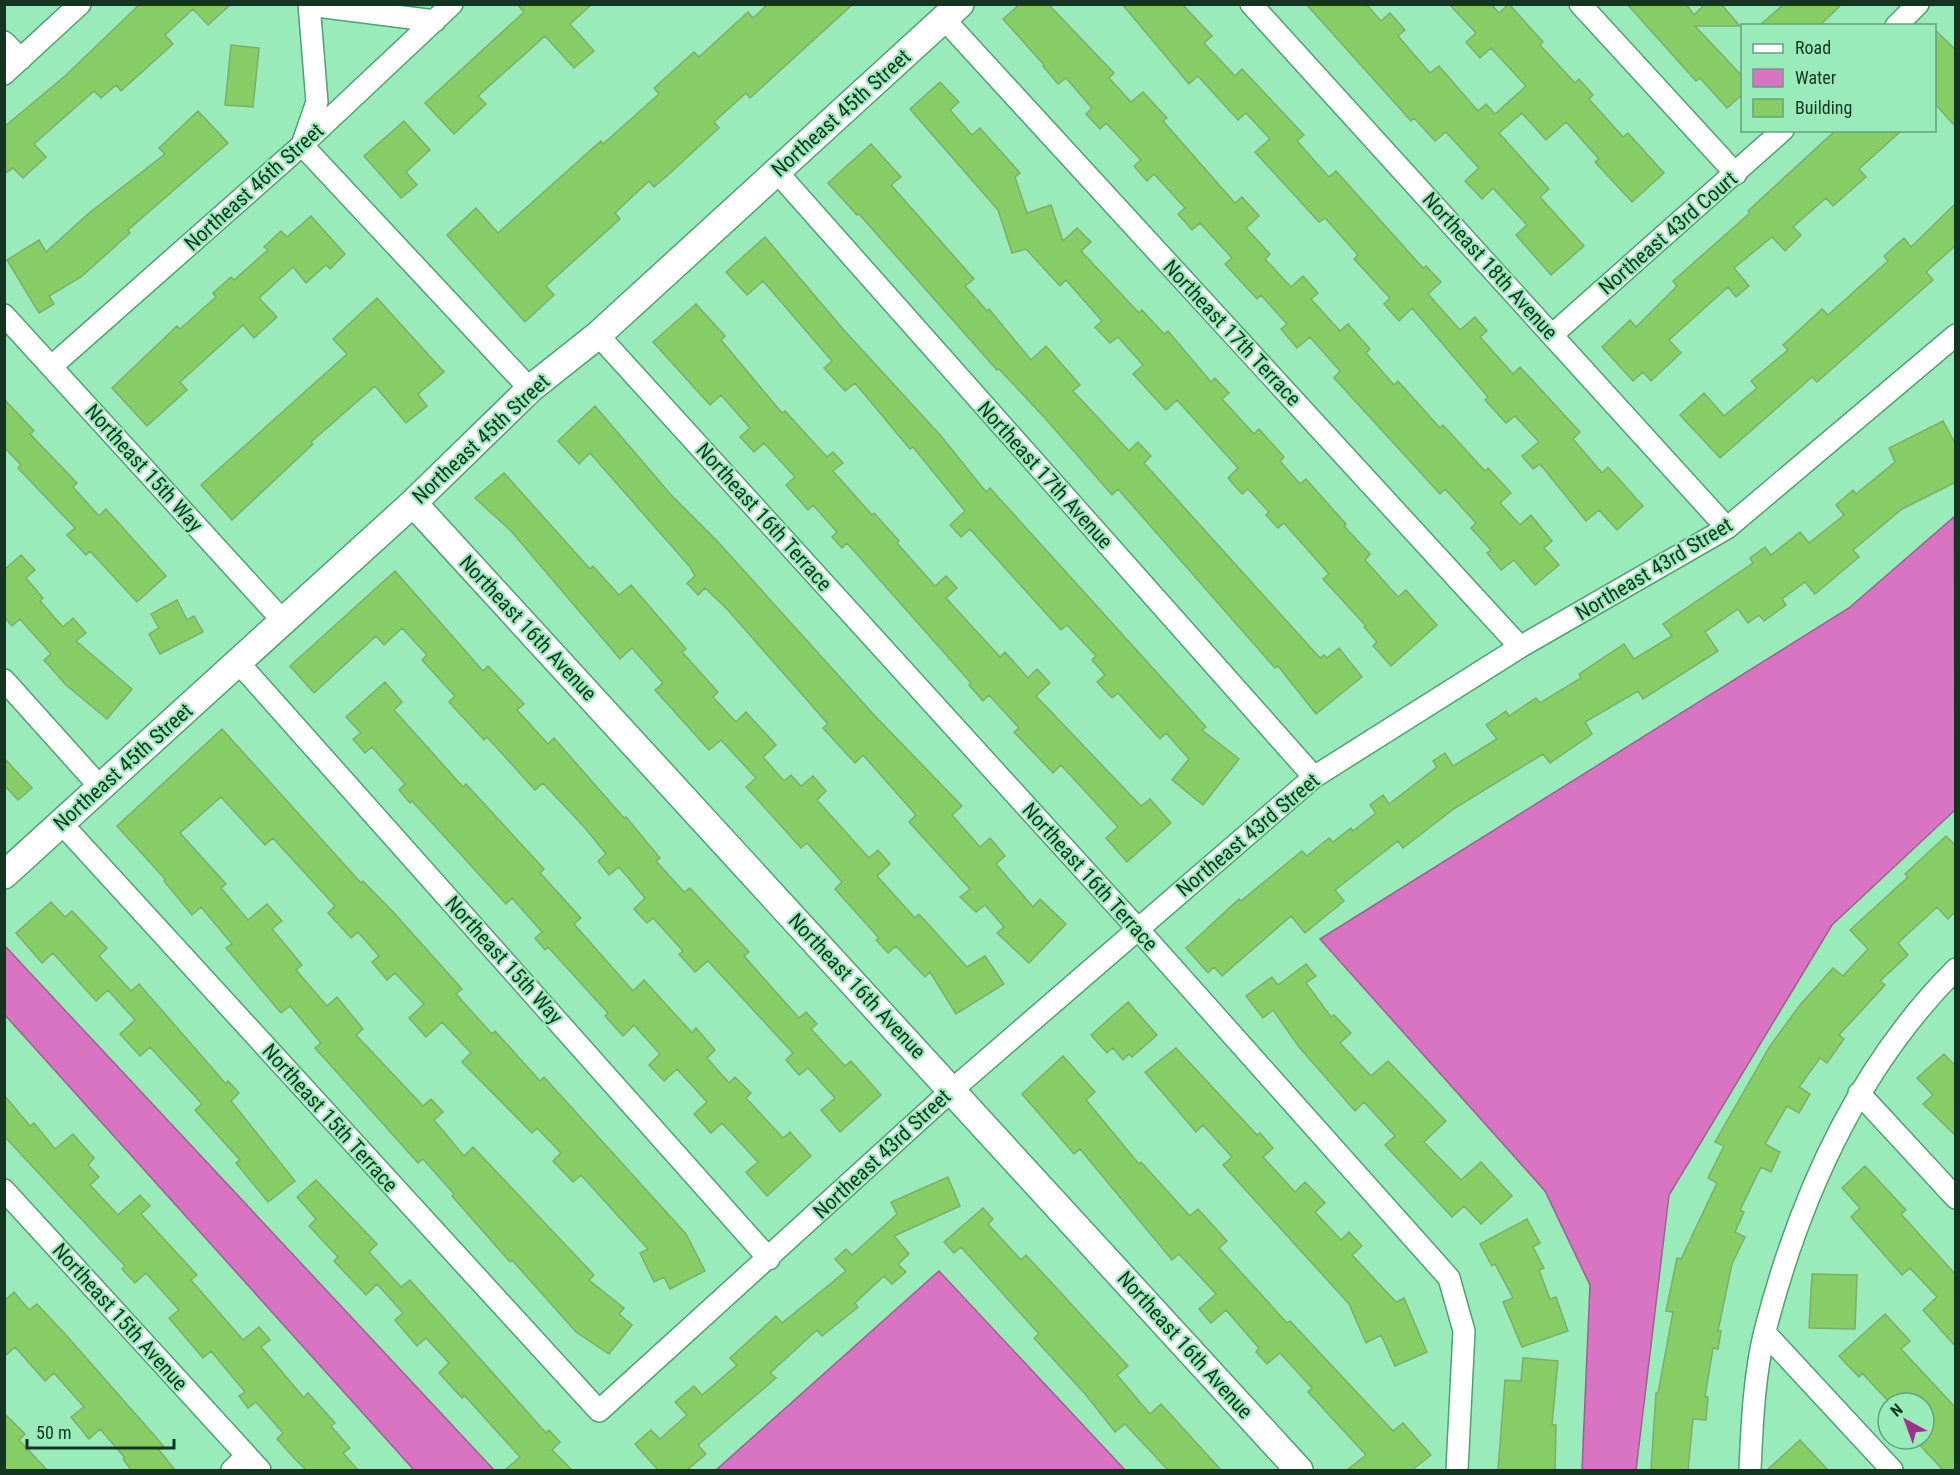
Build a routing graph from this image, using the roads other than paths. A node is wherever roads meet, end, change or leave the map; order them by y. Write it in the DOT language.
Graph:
graph roads {
  1 [pos="80,4"];
  2 [pos="452,4"];
  3 [pos="1251,4"];
  4 [pos="1580,4"];
  5 [pos="1918,4"];
  6 [pos="309,5"];
  7 [pos="952,12"];
  8 [pos="435,21"];
  9 [pos="1898,24"];
  10 [pos="4,42"];
  11 [pos="21,59"];
  12 [pos="4,74"];
  13 [pos="1781,132"];
  14 [pos="302,145"];
  15 [pos="777,172"];
  16 [pos="1736,174"];
  17 [pos="4,315"];
  18 [pos="598,335"];
  19 [pos="1552,335"];
  20 [pos="1956,335"];
  21 [pos="52,366"];
  22 [pos="530,389"];
  23 [pos="413,503"];
  24 [pos="1727,528"];
  25 [pos="283,621"];
  26 [pos="1520,647"];
  27 [pos="238,662"];
  28 [pos="4,680"];
  29 [pos="1314,777"];
  30 [pos="101,788"];
  31 [pos="62,824"];
  32 [pos="4,875"];
  33 [pos="1137,928"];
  34 [pos="1956,969"];
  35 [pos="952,1090"];
  36 [pos="1859,1093"];
  37 [pos="4,1190"];
  38 [pos="1956,1198"];
  39 [pos="769,1259"];
  40 [pos="1764,1333"];
  41 [pos="599,1411"];
  42 [pos="246,1466"];
  43 [pos="1299,1470"];
  44 [pos="1457,1470"];
  45 [pos="1750,1470"];
  46 [pos="1892,1470"];
  1 -- 11 [label="street"];
  2 -- 8 [label="street, Northeast 46th Street"];
  3 -- 19 [label="street, Northeast 18th Avenue"];
  4 -- 16 [label="street"];
  5 -- 9 [label="street"];
  6 -- 8 [label="street"];
  6 -- 14 [label="street"];
  7 -- 15 [label="street, Northeast 45th Street"];
  7 -- 26 [label="street, Northeast 17th Terrace"];
  8 -- 14 [label="street, Northeast 46th Street"];
  10 -- 11 [label="street"];
  11 -- 12 [label="street"];
  13 -- 16 [label="street, Northeast 43rd Court"];
  14 -- 21 [label="street, Northeast 46th Street"];
  14 -- 22 [label="street"];
  15 -- 18 [label="street, Northeast 45th Street"];
  15 -- 29 [label="street, Northeast 17th Avenue"];
  16 -- 19 [label="street, Northeast 43rd Court"];
  17 -- 21 [label="street, Northeast 15th Way"];
  18 -- 22 [label="street, Northeast 45th Street"];
  18 -- 33 [label="street, Northeast 16th Terrace"];
  19 -- 24 [label="street, Northeast 18th Avenue"];
  20 -- 24 [label="street, Northeast 43rd Street"];
  21 -- 25 [label="street, Northeast 15th Way"];
  22 -- 23 [label="street, Northeast 45th Street"];
  23 -- 25 [label="street, Northeast 45th Street"];
  23 -- 35 [label="street, Northeast 16th Avenue"];
  24 -- 26 [label="street, Northeast 43rd Street"];
  25 -- 27 [label="street, Northeast 45th Street"];
  26 -- 29 [label="street, Northeast 43rd Street"];
  27 -- 30 [label="street, Northeast 45th Street"];
  27 -- 39 [label="street, Northeast 15th Way"];
  28 -- 30 [label="street"];
  29 -- 33 [label="street, Northeast 43rd Street"];
  30 -- 31 [label="street, Northeast 45th Street"];
  31 -- 32 [label="street, Northeast 45th Street"];
  31 -- 41 [label="street, Northeast 15th Terrace"];
  33 -- 35 [label="street, Northeast 43rd Street"];
  33 -- 44 [label="street, Northeast 16th Terrace"];
  34 -- 36 [label="street"];
  35 -- 39 [label="street, Northeast 43rd Street"];
  35 -- 43 [label="street, Northeast 16th Avenue"];
  36 -- 38 [label="street"];
  36 -- 40 [label="street"];
  37 -- 42 [label="street, Northeast 15th Avenue"];
  39 -- 41 [label="street, Northeast 43rd Street"];
  40 -- 45 [label="street"];
  40 -- 46 [label="street"];
}
